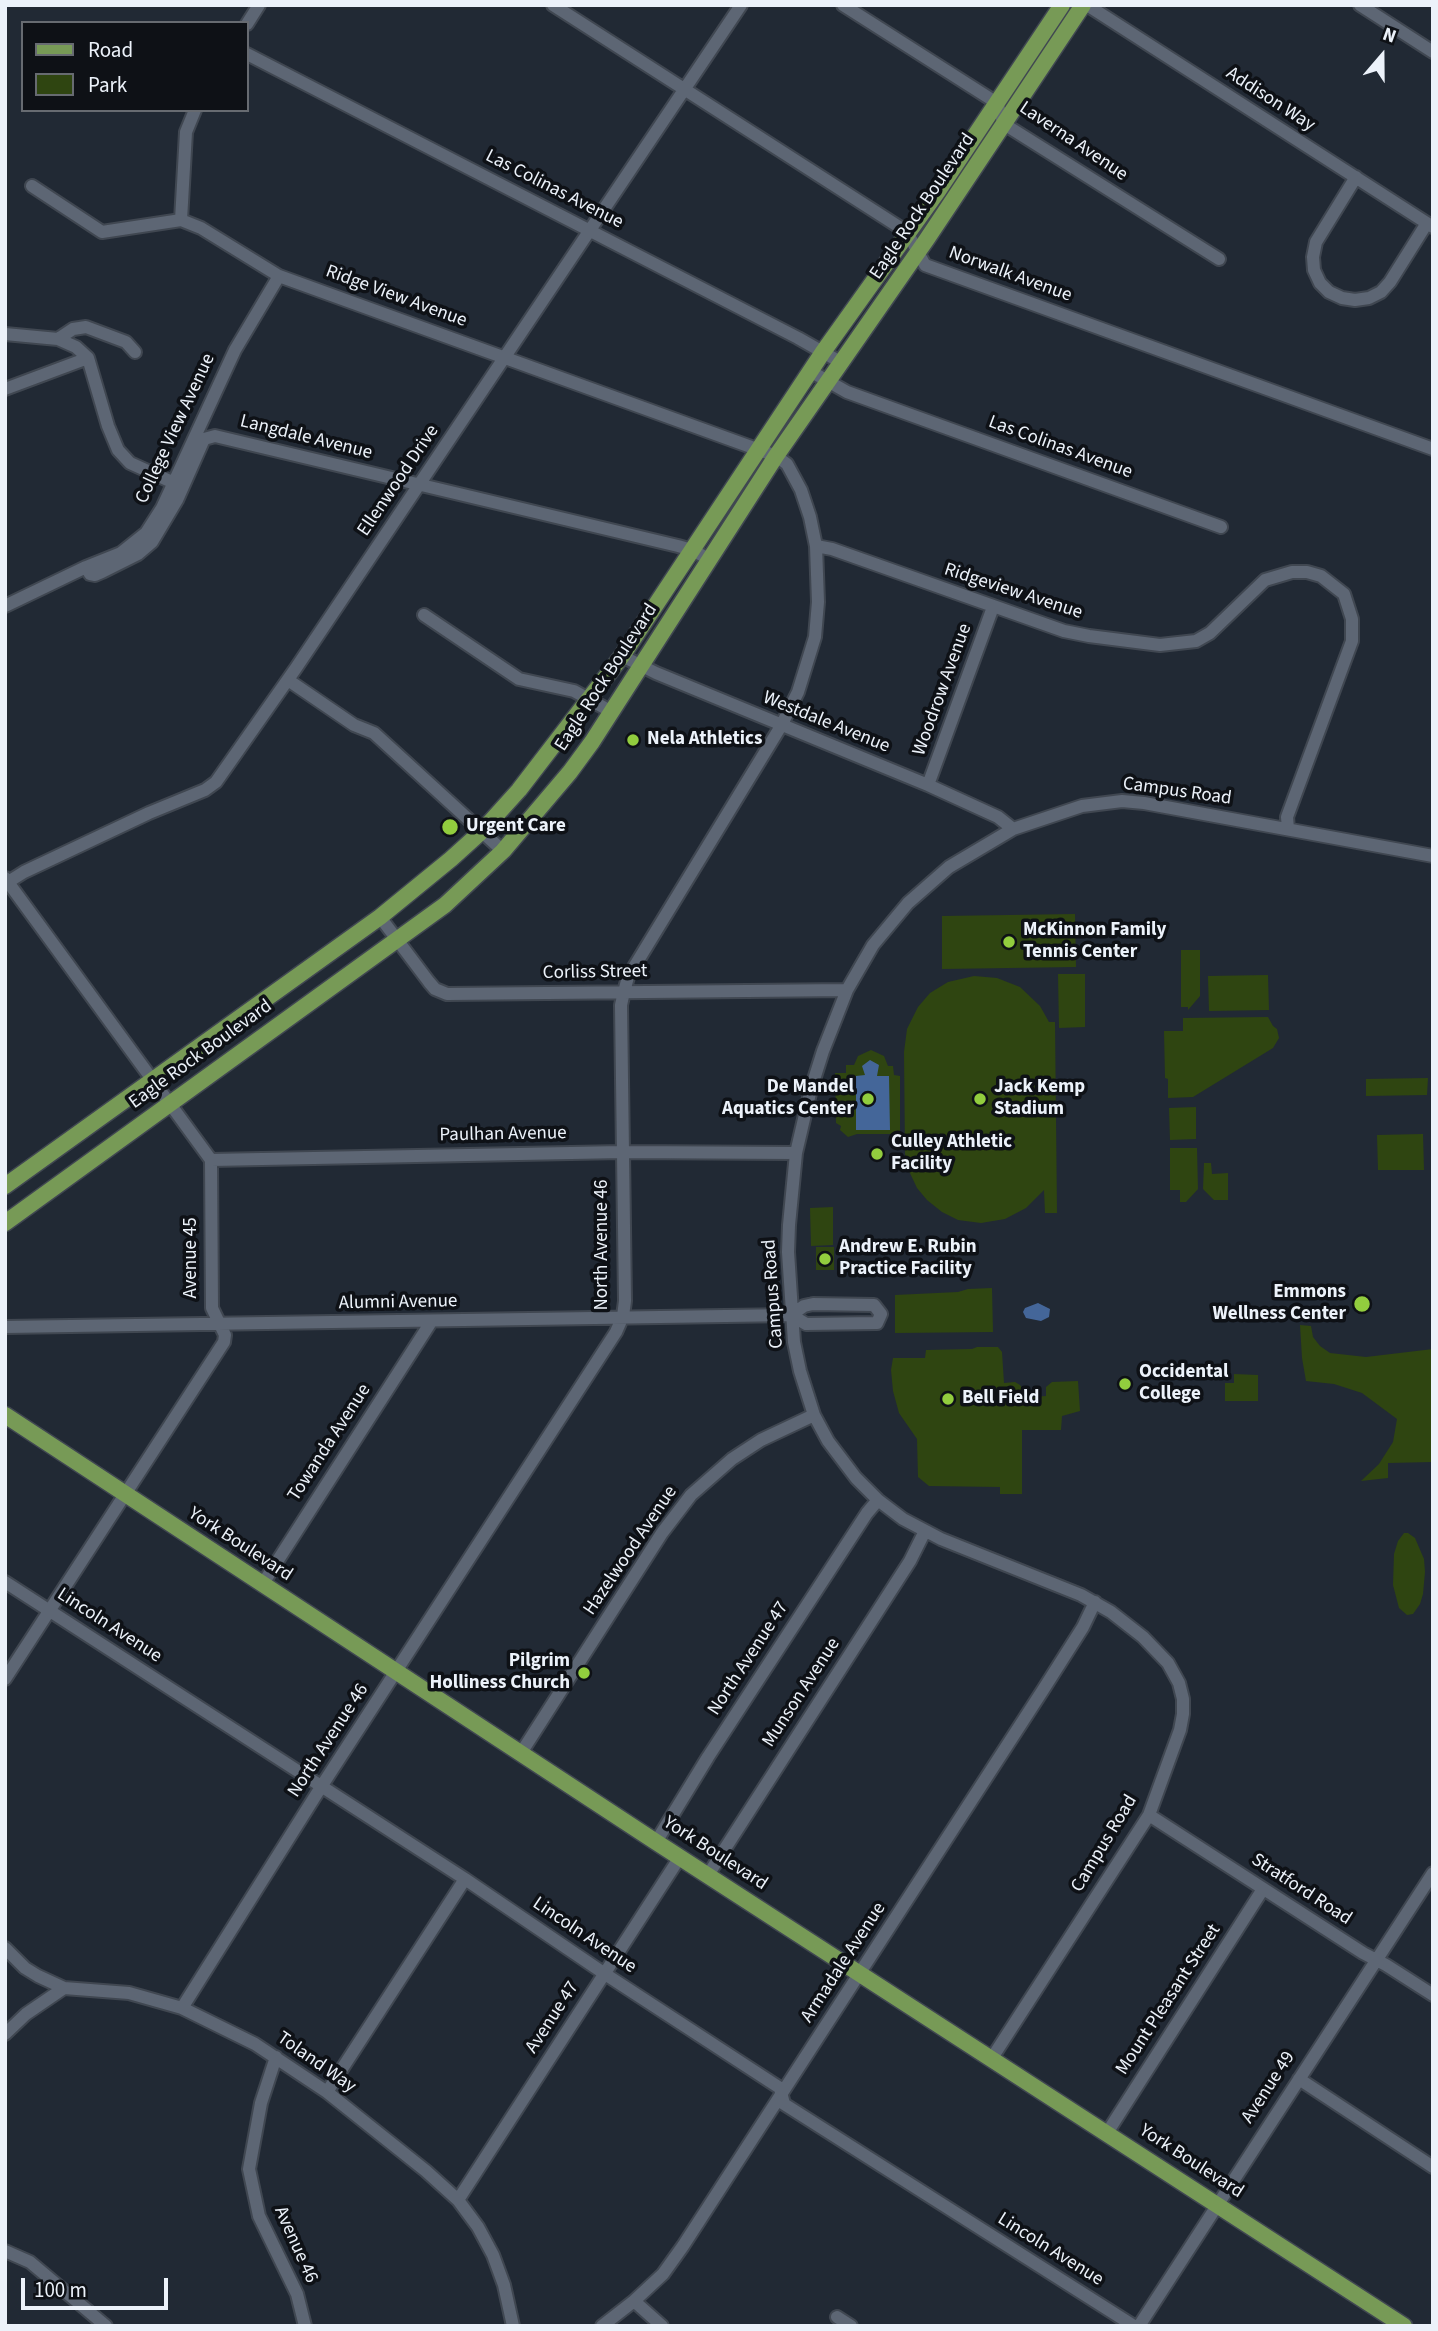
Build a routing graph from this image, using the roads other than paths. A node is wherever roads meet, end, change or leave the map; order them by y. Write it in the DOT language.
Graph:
graph roads {
  1 [pos="259,5"];
  2 [pos="553,5"];
  3 [pos="741,5"];
  4 [pos="843,5"];
  5 [pos="1062,5"];
  6 [pos="1085,5"];
  7 [pos="1360,5"];
  8 [pos="248,22"];
  9 [pos="1433,52"];
  10 [pos="248,55"];
  11 [pos="685,89"];
  12 [pos="997,103"];
  13 [pos="194,112"];
  14 [pos="1004,124"];
  15 [pos="1356,177"];
  16 [pos="32,186"];
  17 [pos="181,220"];
  18 [pos="1430,225"];
  19 [pos="590,230"];
  20 [pos="907,232"];
  21 [pos="918,252"];
  22 [pos="1219,259"];
  23 [pos="279,276"];
  24 [pos="5,334"];
  25 [pos="58,339"];
  26 [pos="135,352"];
  27 [pos="823,352"];
  28 [pos="505,357"];
  29 [pos="88,358"];
  30 [pos="842,363"];
  31 [pos="810,371"];
  32 [pos="828,383"];
  33 [pos="5,389"];
  34 [pos="760,449"];
  35 [pos="1433,449"];
  36 [pos="776,456"];
  37 [pos="172,482"];
  38 [pos="419,486"];
  39 [pos="1221,527"];
  40 [pos="816,546"];
  41 [pos="692,550"];
  42 [pos="709,559"];
  43 [pos="86,567"];
  44 [pos="5,606"];
  45 [pos="993,607"];
  46 [pos="424,615"];
  47 [pos="622,656"];
  48 [pos="641,667"];
  49 [pos="288,680"];
  50 [pos="589,699"];
  51 [pos="612,712"];
  52 [pos="782,726"];
  53 [pos="928,785"];
  54 [pos="1013,829"];
  55 [pos="1288,829"];
  56 [pos="482,831"];
  57 [pos="503,851"];
  58 [pos="1433,856"];
  59 [pos="6,882"];
  60 [pos="380,917"];
  61 [pos="397,939"];
  62 [pos="847,990"];
  63 [pos="624,992"];
  64 [pos="152,1080"];
  65 [pos="170,1104"];
  66 [pos="622,1152"];
  67 [pos="796,1153"];
  68 [pos="211,1160"];
  69 [pos="5,1186"];
  70 [pos="5,1223"];
  71 [pos="791,1315"];
  72 [pos="622,1316"];
  73 [pos="430,1322"];
  74 [pos="220,1325"];
  75 [pos="5,1327"];
  76 [pos="5,1415"];
  77 [pos="814,1415"];
  78 [pos="125,1495"];
  79 [pos="878,1500"];
  80 [pos="925,1531"];
  81 [pos="5,1582"];
  82 [pos="261,1585"];
  83 [pos="1095,1602"];
  84 [pos="50,1610"];
  85 [pos="397,1672"];
  86 [pos="5,1679"];
  87 [pos="521,1753"];
  88 [pos="321,1787"];
  89 [pos="1149,1815"];
  90 [pos="656,1842"];
  91 [pos="680,1857"];
  92 [pos="1433,1873"];
  93 [pos="708,1875"];
  94 [pos="465,1879"];
  95 [pos="1263,1889"];
  96 [pos="5,1948"];
  97 [pos="1376,1960"];
  98 [pos="860,1973"];
  99 [pos="605,1974"];
  100 [pos="64,1988"];
  101 [pos="1433,1995"];
  102 [pos="182,2008"];
  103 [pos="5,2034"];
  104 [pos="276,2057"];
  105 [pos="992,2058"];
  106 [pos="1299,2079"];
  107 [pos="327,2092"];
  108 [pos="782,2096"];
  109 [pos="1107,2133"];
  110 [pos="1433,2166"];
  111 [pos="458,2200"];
  112 [pos="1217,2204"];
  113 [pos="5,2250"];
  114 [pos="634,2301"];
  115 [pos="837,2317"];
  116 [pos="106,2326"];
  117 [pos="305,2326"];
  118 [pos="513,2326"];
  119 [pos="603,2326"];
  120 [pos="662,2326"];
  121 [pos="851,2326"];
  122 [pos="1136,2326"];
  123 [pos="1404,2326"];
  1 -- 8 [label="street"];
  2 -- 11 [label="street, Norwalk Avenue"];
  3 -- 11 [label="street, Ellenwood Drive"];
  4 -- 12 [label="street, Laverna Avenue"];
  5 -- 12 [label="main road, Eagle Rock Boulevard"];
  6 -- 14 [label="main road, Eagle Rock Boulevard"];
  6 -- 15 [label="street, Addison Way"];
  7 -- 9 [label="street"];
  10 -- 19 [label="street, Las Colinas Avenue"];
  11 -- 19 [label="street, Ellenwood Drive"];
  11 -- 20 [label="street, Norwalk Avenue"];
  12 -- 14 [label="street, Laverna Avenue"];
  12 -- 20 [label="main road, Eagle Rock Boulevard"];
  13 -- 17 [label="street"];
  14 -- 21 [label="main road, Eagle Rock Boulevard"];
  14 -- 22 [label="street, Laverna Avenue"];
  15 -- 18 [label="street, Addison Way"];
  15 -- 18 [label="street"];
  16 -- 17 [label="street"];
  17 -- 23 [label="street, Ridge View Avenue"];
  19 -- 27 [label="street, Las Colinas Avenue"];
  19 -- 28 [label="street, Ellenwood Drive"];
  20 -- 21 [label="street, Norwalk Avenue"];
  20 -- 27 [label="main road, Eagle Rock Boulevard"];
  21 -- 30 [label="main road, Eagle Rock Boulevard"];
  21 -- 35 [label="street, Norwalk Avenue"];
  23 -- 28 [label="street, Ridge View Avenue"];
  23 -- 37 [label="street, College View Avenue"];
  24 -- 25 [label="street"];
  25 -- 26 [label="street"];
  25 -- 29 [label="street"];
  27 -- 30 [label="street, Las Colinas Avenue"];
  27 -- 31 [label="main road, Eagle Rock Boulevard"];
  28 -- 34 [label="street, Ridge View Avenue"];
  28 -- 38 [label="street, Ellenwood Drive"];
  29 -- 33 [label="street"];
  29 -- 37 [label="street"];
  30 -- 32 [label="main road, Eagle Rock Boulevard"];
  31 -- 32 [label="street, Las Colinas Avenue"];
  31 -- 34 [label="main road, Eagle Rock Boulevard"];
  32 -- 36 [label="main road, Eagle Rock Boulevard"];
  32 -- 39 [label="street, Las Colinas Avenue"];
  34 -- 36 [label="street"];
  34 -- 41 [label="main road, Eagle Rock Boulevard"];
  36 -- 40 [label="street, North Avenue 46"];
  36 -- 42 [label="main road, Eagle Rock Boulevard"];
  37 -- 43 [label="street, College View Avenue"];
  38 -- 41 [label="street, Langdale Avenue"];
  38 -- 43 [label="street, Langdale Avenue"];
  38 -- 49 [label="street, Ellenwood Drive"];
  40 -- 45 [label="street, Ridgeview Avenue"];
  40 -- 52 [label="street, North Avenue 46"];
  41 -- 42 [label="street, Langdale Avenue"];
  41 -- 47 [label="main road, Eagle Rock Boulevard"];
  42 -- 48 [label="main road, Eagle Rock Boulevard"];
  43 -- 44 [label="street, College View Avenue"];
  45 -- 53 [label="street, Woodrow Avenue"];
  45 -- 55 [label="street, Ridgeview Avenue"];
  46 -- 50 [label="street"];
  47 -- 48 [label="street, Westdale Avenue"];
  47 -- 50 [label="main road, Eagle Rock Boulevard"];
  48 -- 51 [label="main road, Eagle Rock Boulevard"];
  48 -- 52 [label="street, Westdale Avenue"];
  49 -- 56 [label="street"];
  49 -- 59 [label="street, Ellenwood Drive"];
  50 -- 51 [label="street"];
  50 -- 56 [label="main road, Eagle Rock Boulevard"];
  51 -- 57 [label="main road, Eagle Rock Boulevard"];
  52 -- 53 [label="street, Westdale Avenue"];
  52 -- 63 [label="street, North Avenue 46"];
  53 -- 54 [label="street, Westdale Avenue"];
  54 -- 55 [label="street, Campus Road"];
  54 -- 62 [label="street, Campus Road"];
  55 -- 58 [label="street, Campus Road"];
  56 -- 57 [label="street"];
  56 -- 60 [label="main road, Eagle Rock Boulevard"];
  57 -- 61 [label="main road, Eagle Rock Boulevard"];
  59 -- 64 [label="street"];
  60 -- 61 [label="street, Corliss Street"];
  60 -- 64 [label="main road, Eagle Rock Boulevard"];
  61 -- 63 [label="street, Corliss Street"];
  61 -- 65 [label="main road, Eagle Rock Boulevard"];
  62 -- 63 [label="street, Corliss Street"];
  62 -- 67 [label="street, Campus Road"];
  63 -- 66 [label="street, North Avenue 46"];
  64 -- 65 [label="street"];
  64 -- 69 [label="main road, Eagle Rock Boulevard"];
  65 -- 68 [label="street"];
  65 -- 70 [label="main road, Eagle Rock Boulevard"];
  66 -- 67 [label="street, Paulhan Avenue"];
  66 -- 68 [label="street, Paulhan Avenue"];
  66 -- 72 [label="street, North Avenue 46"];
  67 -- 71 [label="street, Campus Road"];
  68 -- 74 [label="street, Avenue 45"];
  71 -- 71 [label="street, Alumni Avenue"];
  71 -- 72 [label="street, Alumni Avenue"];
  71 -- 77 [label="street, Campus Road"];
  72 -- 73 [label="street, Alumni Avenue"];
  72 -- 85 [label="street, North Avenue 46"];
  73 -- 74 [label="street, Alumni Avenue"];
  73 -- 82 [label="street, Towanda Avenue"];
  74 -- 75 [label="street, Alumni Avenue"];
  74 -- 78 [label="street, Avenue 45"];
  76 -- 78 [label="main road, York Boulevard"];
  77 -- 79 [label="street, Campus Road"];
  77 -- 87 [label="street, Hazelwood Avenue"];
  78 -- 82 [label="main road, York Boulevard"];
  78 -- 84 [label="street, Avenue 45"];
  79 -- 80 [label="street, Campus Road"];
  79 -- 90 [label="street, North Avenue 47"];
  80 -- 83 [label="street, Campus Road"];
  80 -- 93 [label="street, Munson Avenue"];
  81 -- 84 [label="street, Lincoln Avenue"];
  82 -- 85 [label="main road, York Boulevard"];
  83 -- 89 [label="street, Campus Road"];
  83 -- 98 [label="street, Armadale Avenue"];
  84 -- 86 [label="street, Avenue 45"];
  84 -- 88 [label="street, Lincoln Avenue"];
  85 -- 87 [label="main road, York Boulevard"];
  85 -- 88 [label="street, North Avenue 46"];
  87 -- 90 [label="main road, York Boulevard"];
  88 -- 94 [label="street, Lincoln Avenue"];
  88 -- 102 [label="street, North Avenue 46"];
  89 -- 95 [label="street, Stratford Road"];
  89 -- 105 [label="street, Campus Road"];
  90 -- 91 [label="main road, York Boulevard"];
  91 -- 93 [label="main road, York Boulevard"];
  91 -- 99 [label="street, Avenue 47"];
  92 -- 97 [label="street, Avenue 49"];
  93 -- 98 [label="main road, York Boulevard"];
  94 -- 99 [label="street, Lincoln Avenue"];
  94 -- 107 [label="street"];
  95 -- 97 [label="street, Stratford Road"];
  95 -- 109 [label="street, Mount Pleasant Street"];
  96 -- 100 [label="street, Toland Way"];
  97 -- 101 [label="street, Stratford Road"];
  97 -- 106 [label="street, Avenue 49"];
  98 -- 105 [label="main road, York Boulevard"];
  98 -- 108 [label="street, Armadale Avenue"];
  99 -- 108 [label="street, Lincoln Avenue"];
  99 -- 111 [label="street, Avenue 47"];
  100 -- 102 [label="street, Toland Way"];
  100 -- 103 [label="street"];
  102 -- 104 [label="street, Toland Way"];
  104 -- 107 [label="street, Toland Way"];
  104 -- 117 [label="street, Avenue 46"];
  105 -- 109 [label="main road, York Boulevard"];
  106 -- 110 [label="street"];
  106 -- 112 [label="street, Avenue 49"];
  107 -- 111 [label="street, Toland Way"];
  108 -- 114 [label="street, Armadale Avenue"];
  108 -- 122 [label="street, Lincoln Avenue"];
  109 -- 112 [label="main road, York Boulevard"];
  111 -- 118 [label="street, Toland Way"];
  112 -- 122 [label="street, Avenue 49"];
  112 -- 123 [label="main road, York Boulevard"];
  113 -- 116 [label="street"];
  114 -- 119 [label="street, Armadale Avenue"];
  114 -- 120 [label="street"];
  115 -- 121 [label="street"];
}
